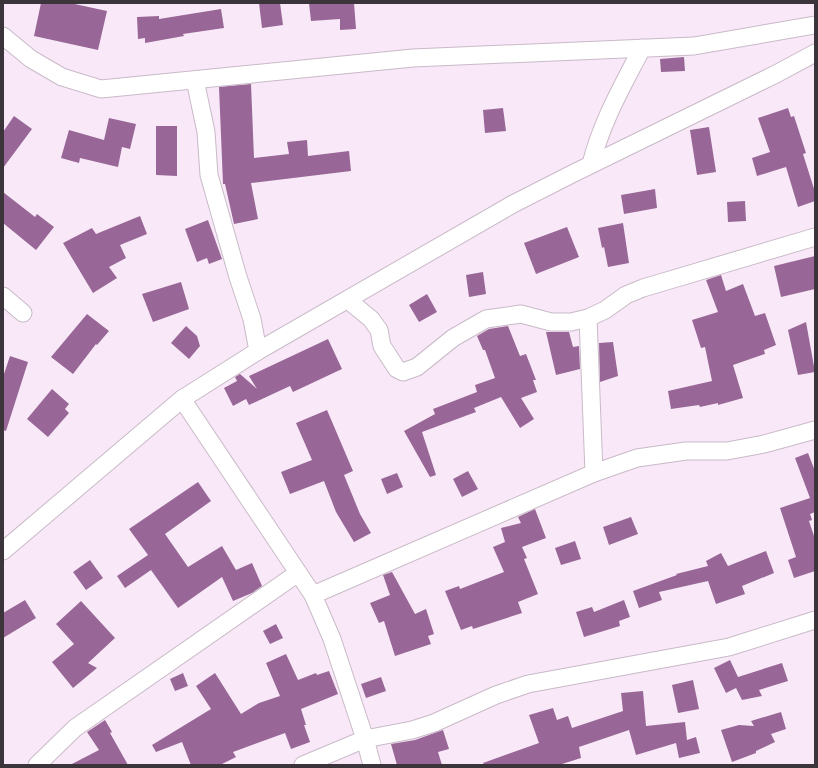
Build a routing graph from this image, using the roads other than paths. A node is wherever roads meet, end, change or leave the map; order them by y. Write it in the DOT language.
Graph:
graph roads {
  1 [pos="815,25"];
  2 [pos="3,36"];
  3 [pos="642,48"];
  4 [pos="815,53"];
  5 [pos="195,80"];
  6 [pos="591,164"];
  7 [pos="815,236"];
  8 [pos="3,296"];
  9 [pos="349,301"];
  10 [pos="23,313"];
  11 [pos="588,318"];
  12 [pos="258,351"];
  13 [pos="182,399"];
  14 [pos="815,430"];
  15 [pos="594,473"];
  16 [pos="3,551"];
  17 [pos="298,573"];
  18 [pos="313,595"];
  19 [pos="815,620"];
  20 [pos="365,739"];
  21 [pos="37,765"];
  22 [pos="303,765"];
  23 [pos="372,765"];
  1 -- 3 [label="street"];
  2 -- 5 [label="street"];
  3 -- 5 [label="street"];
  3 -- 6 [label="street"];
  4 -- 6 [label="street"];
  5 -- 12 [label="street"];
  6 -- 9 [label="street"];
  7 -- 11 [label="street"];
  8 -- 10 [label="street"];
  9 -- 11 [label="street"];
  9 -- 12 [label="street"];
  11 -- 15 [label="street"];
  12 -- 13 [label="street"];
  13 -- 16 [label="street"];
  13 -- 17 [label="street"];
  14 -- 15 [label="street"];
  15 -- 18 [label="street"];
  17 -- 18 [label="street"];
  17 -- 21 [label="street"];
  18 -- 20 [label="street"];
  19 -- 20 [label="street"];
  20 -- 22 [label="street"];
  20 -- 23 [label="street"];
}
